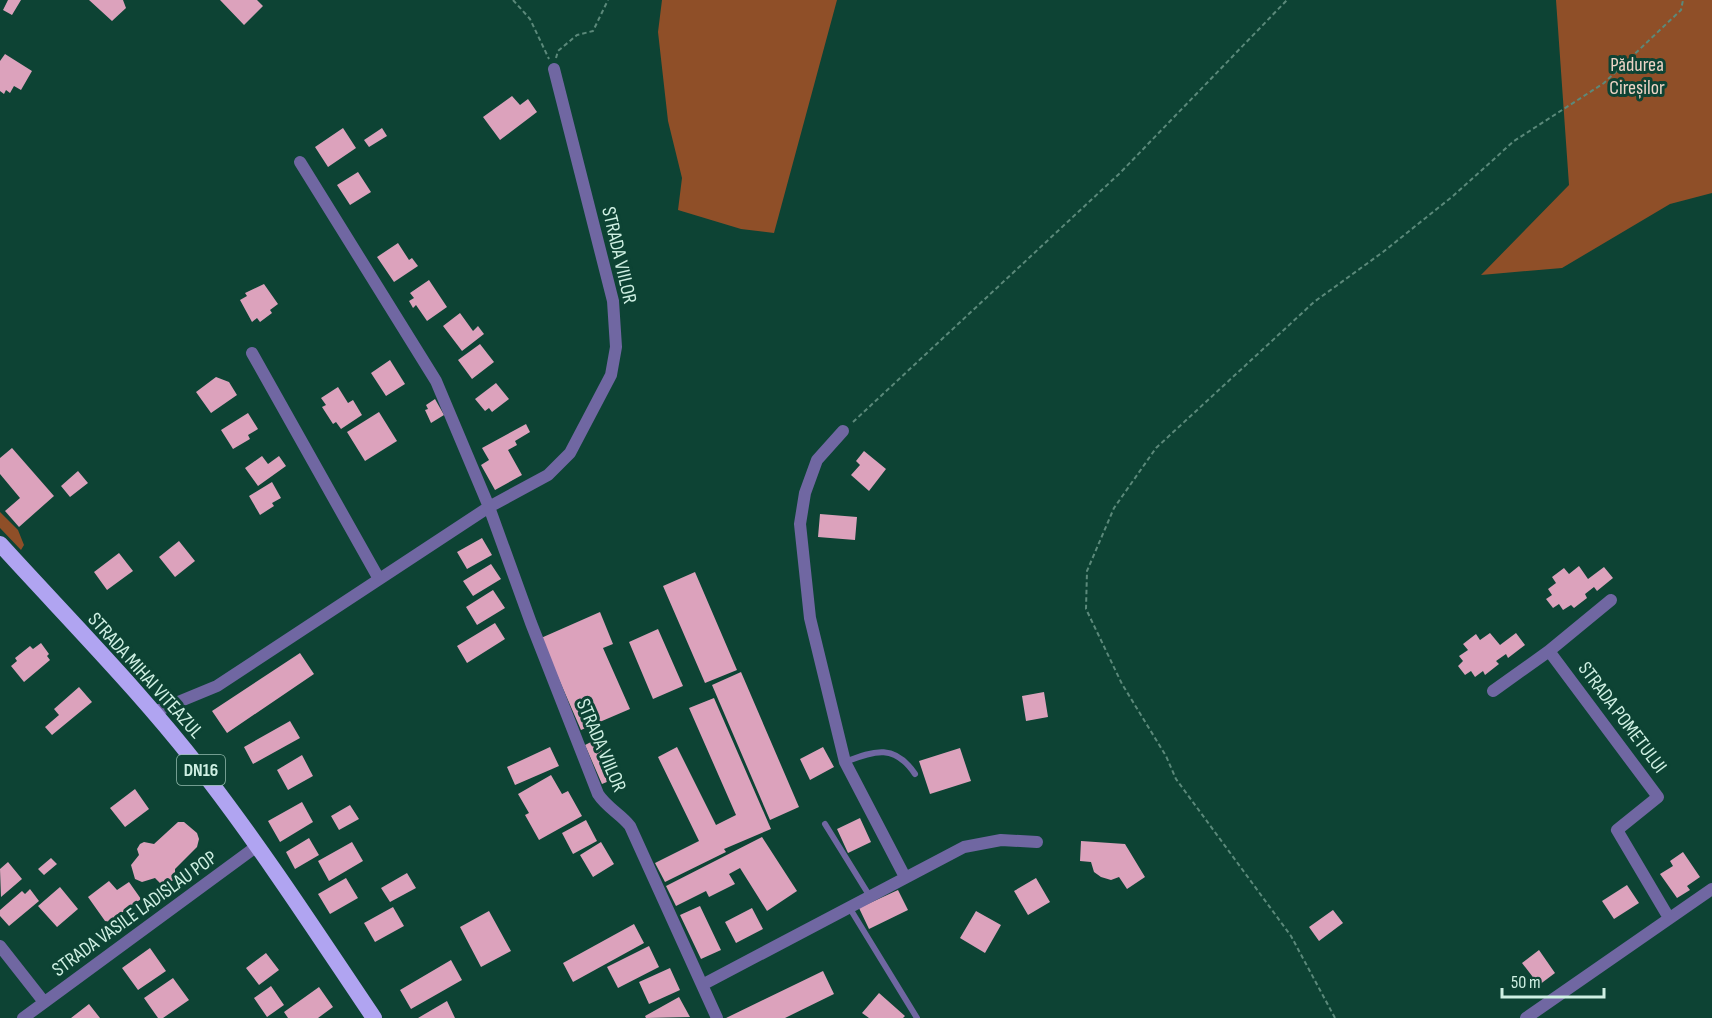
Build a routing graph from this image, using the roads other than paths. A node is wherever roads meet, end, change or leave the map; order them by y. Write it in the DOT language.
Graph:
graph roads {
  1 [pos="554,69"];
  2 [pos="300,162"];
  3 [pos="252,353"];
  4 [pos="843,431"];
  5 [pos="489,507"];
  6 [pos="0,544"];
  7 [pos="379,579"];
  8 [pos="1611,600"];
  9 [pos="1549,651"];
  10 [pos="1493,691"];
  11 [pos="154,712"];
  12 [pos="845,762"];
  13 [pos="915,774"];
  14 [pos="825,824"];
  15 [pos="1037,842"];
  16 [pos="257,846"];
  17 [pos="905,877"];
  18 [pos="1712,889"];
  19 [pos="869,896"];
  20 [pos="849,906"];
  21 [pos="1669,918"];
  22 [pos="0,946"];
  23 [pos="702,984"];
  24 [pos="44,1002"];
  25 [pos="32,1015"];
  26 [pos="374,1018"];
  27 [pos="717,1018"];
  28 [pos="917,1018"];
  29 [pos="1526,1018"];
  1 -- 5 [label="street, STRADA VIILOR"];
  2 -- 5 [label="street, STRADA VIILOR"];
  3 -- 7 [label="street"];
  4 -- 12 [label="street"];
  5 -- 7 [label="street, STRADA VIILOR"];
  5 -- 23 [label="street, STRADA VIILOR"];
  6 -- 11 [label="highway, STRADA MIHAI VITEAZUL / DN16"];
  7 -- 11 [label="street, STRADA VIILOR"];
  8 -- 9 [label="street"];
  9 -- 10 [label="street"];
  9 -- 21 [label="street, STRADA POMETULUI"];
  11 -- 16 [label="highway, STRADA MIHAI VITEAZUL / DN16"];
  12 -- 13 [label="lane"];
  12 -- 17 [label="street"];
  14 -- 19 [label="lane"];
  15 -- 17 [label="street"];
  16 -- 24 [label="street, STRADA VASILE LADISLAU POP"];
  16 -- 26 [label="highway, STRADA MIHAI VITEAZUL / DN16"];
  17 -- 19 [label="street"];
  18 -- 21 [label="street"];
  19 -- 20 [label="street"];
  20 -- 23 [label="street"];
  20 -- 28 [label="lane"];
  21 -- 29 [label="street"];
  22 -- 24 [label="street"];
  23 -- 27 [label="street, STRADA VIILOR"];
  24 -- 25 [label="street, STRADA VASILE LADISLAU POP"];
}
